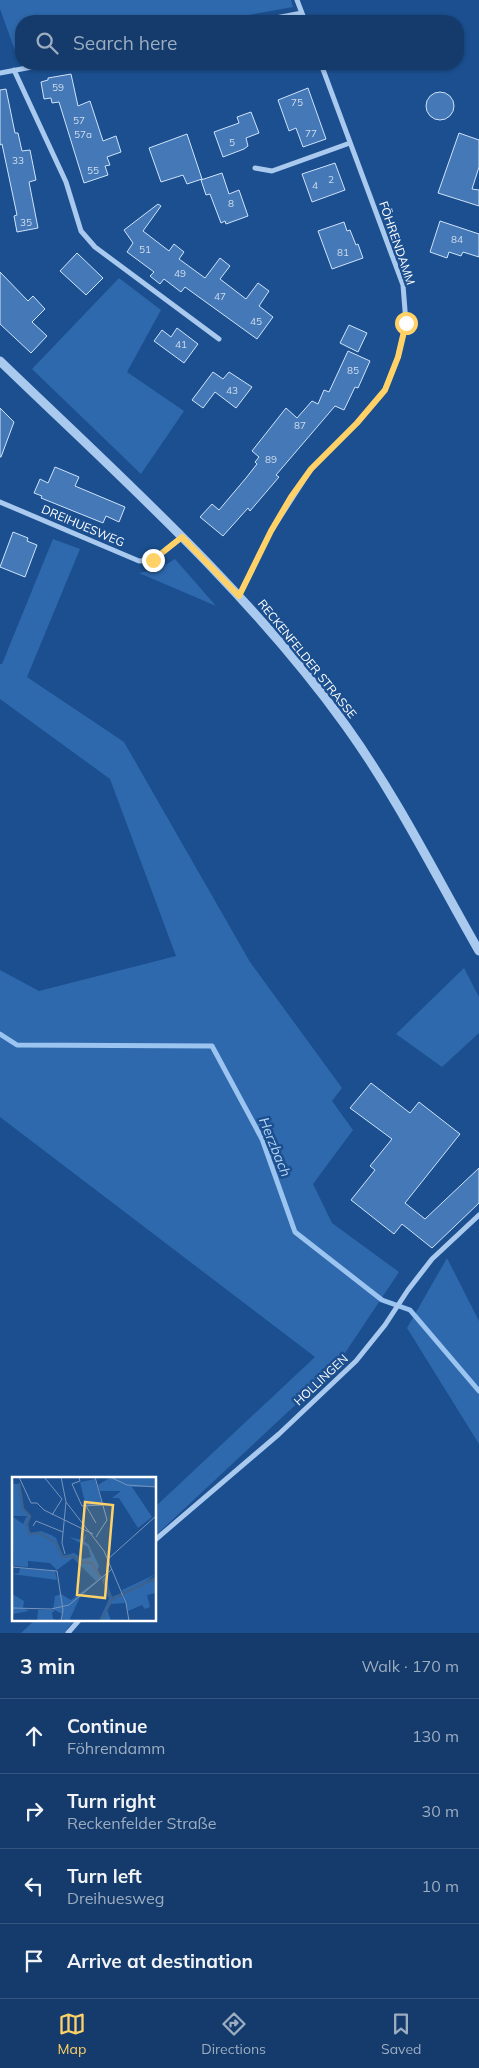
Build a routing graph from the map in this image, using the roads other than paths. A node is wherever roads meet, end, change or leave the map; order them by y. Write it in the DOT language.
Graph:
graph roads {
  1 [pos="297,0"];
  2 [pos="302,13"];
  3 [pos="292,15"];
  4 [pos="14,70"];
  5 [pos="322,70"];
  6 [pos="0,73"];
  7 [pos="350,143"];
  8 [pos="255,168"];
  9 [pos="219,339"];
  10 [pos="0,360"];
  11 [pos="0,502"];
  12 [pos="182,537"];
  13 [pos="239,596"];
  14 [pos="479,951"];
  15 [pos="479,1215"];
  16 [pos="156,1539"];
  17 [pos="79,1620"];
  18 [pos="68,1633"];
  1 -- 2 [label="street"];
  2 -- 3 [label="street"];
  4 -- 6 [label="street"];
  4 -- 9 [label="street"];
  5 -- 7 [label="street, FÖHRENDAMM"];
  7 -- 8 [label="street"];
  7 -- 13 [label="street, FÖHRENDAMM"];
  10 -- 12 [label="street, RECKENFELDER STRASSE"];
  11 -- 12 [label="street, DREIHUESWEG"];
  12 -- 13 [label="street, RECKENFELDER STRASSE"];
  13 -- 14 [label="street, RECKENFELDER STRASSE"];
  15 -- 16 [label="street, HOLLINGEN"];
  17 -- 18 [label="street"];
}
